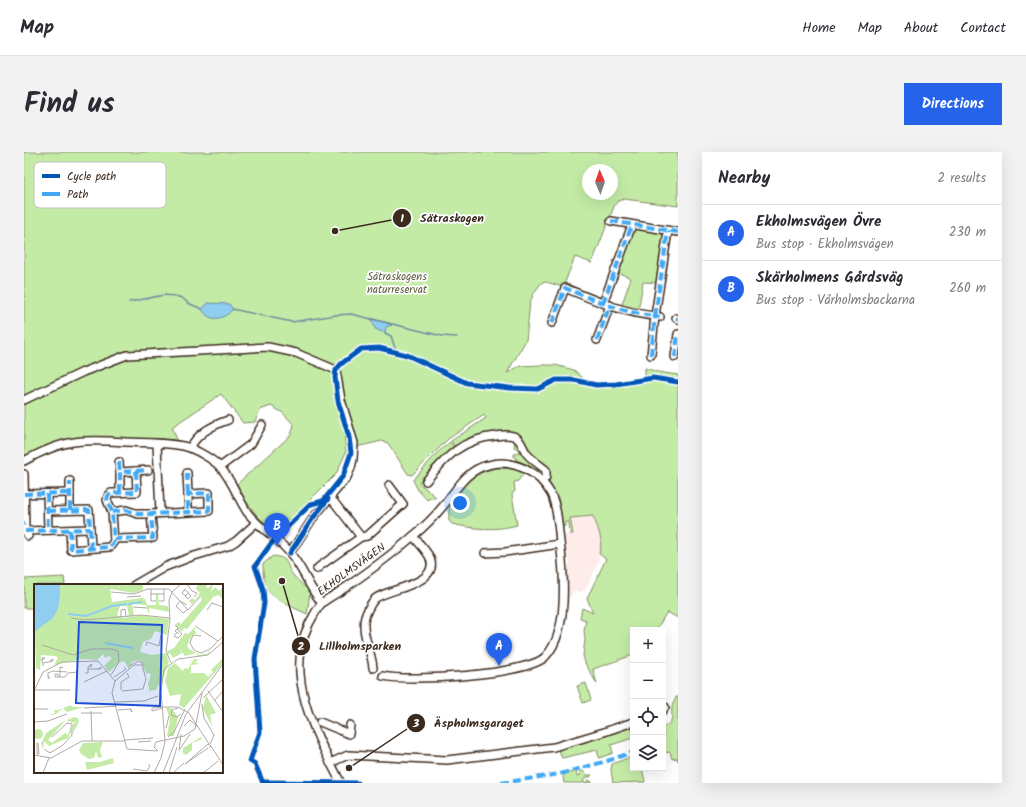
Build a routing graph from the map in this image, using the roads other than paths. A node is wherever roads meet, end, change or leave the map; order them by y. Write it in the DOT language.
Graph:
graph roads {
  1 [pos="611,221"];
  2 [pos="632,225"];
  3 [pos="668,230"];
  4 [pos="678,232"];
  5 [pos="606,304"];
  6 [pos="658,317"];
  7 [pos="552,323"];
  8 [pos="678,334"];
  9 [pos="597,340"];
  10 [pos="651,355"];
  11 [pos="675,357"];
  12 [pos="24,400"];
  13 [pos="228,420"];
  14 [pos="262,425"];
  15 [pos="157,444"];
  16 [pos="190,448"];
  17 [pos="24,461"];
  18 [pos="118,462"];
  19 [pos="220,468"];
  20 [pos="148,470"];
  21 [pos="136,471"];
  22 [pos="120,472"];
  23 [pos="187,473"];
  24 [pos="24,474"];
  25 [pos="70,481"];
  26 [pos="426,481"];
  27 [pos="543,481"];
  28 [pos="389,485"];
  29 [pos="120,492"];
  30 [pos="24,494"];
  31 [pos="47,494"];
  32 [pos="70,494"];
  33 [pos="188,494"];
  34 [pos="329,499"];
  35 [pos="70,510"];
  36 [pos="48,511"];
  37 [pos="209,511"];
  38 [pos="112,512"];
  39 [pos="188,512"];
  40 [pos="160,513"];
  41 [pos="151,514"];
  42 [pos="210,519"];
  43 [pos="256,523"];
  44 [pos="25,529"];
  45 [pos="90,529"];
  46 [pos="48,530"];
  47 [pos="70,530"];
  48 [pos="413,536"];
  49 [pos="362,537"];
  50 [pos="114,539"];
  51 [pos="560,544"];
  52 [pos="92,548"];
  53 [pos="290,553"];
  54 [pos="485,553"];
  55 [pos="317,569"];
  56 [pos="136,584"];
  57 [pos="322,603"];
  58 [pos="373,668"];
  59 [pos="383,676"];
  60 [pos="320,722"];
  61 [pos="630,723"];
  62 [pos="350,725"];
  63 [pos="330,763"];
  64 [pos="341,783"];
  1 -- 2 [label="street"];
  2 -- 3 [label="street"];
  2 -- 5 [label="street"];
  3 -- 4 [label="street"];
  3 -- 6 [label="street"];
  5 -- 6 [label="street"];
  5 -- 7 [label="street"];
  5 -- 9 [label="street"];
  6 -- 10 [label="street"];
  8 -- 11 [label="street"];
  12 -- 34 [label="street"];
  13 -- 16 [label="street"];
  14 -- 19 [label="street"];
  15 -- 16 [label="street"];
  15 -- 17 [label="street"];
  15 -- 40 [label="street"];
  16 -- 19 [label="street"];
  18 -- 22 [label="street"];
  19 -- 43 [label="street"];
  20 -- 21 [label="street"];
  21 -- 22 [label="street"];
  21 -- 29 [label="street"];
  22 -- 29 [label="street"];
  23 -- 33 [label="street"];
  24 -- 30 [label="street"];
  25 -- 32 [label="street"];
  26 -- 27 [label="street"];
  27 -- 48 [label="street, EKHOLMSVÄGEN"];
  27 -- 51 [label="street, EKHOLMSVÄGEN"];
  28 -- 49 [label="street"];
  29 -- 38 [label="street"];
  30 -- 31 [label="street"];
  30 -- 44 [label="street"];
  31 -- 32 [label="street"];
  31 -- 36 [label="street"];
  32 -- 35 [label="street"];
  33 -- 37 [label="street"];
  33 -- 39 [label="street"];
  34 -- 49 [label="street"];
  34 -- 53 [label="street"];
  35 -- 36 [label="street"];
  35 -- 45 [label="street"];
  36 -- 46 [label="street"];
  37 -- 39 [label="street"];
  37 -- 42 [label="street"];
  38 -- 41 [label="street"];
  38 -- 50 [label="street"];
  39 -- 40 [label="street"];
  40 -- 41 [label="street"];
  41 -- 50 [label="street"];
  43 -- 53 [label="street"];
  43 -- 56 [label="street"];
  44 -- 46 [label="street"];
  45 -- 47 [label="street"];
  45 -- 52 [label="street"];
  46 -- 47 [label="street"];
  47 -- 52 [label="street"];
  48 -- 57 [label="street, EKHOLMSVÄGEN"];
  48 -- 58 [label="street"];
  49 -- 55 [label="street"];
  50 -- 52 [label="street"];
  51 -- 54 [label="street"];
  51 -- 59 [label="street, EKHOLMSVÄGEN"];
  53 -- 57 [label="street"];
  57 -- 63 [label="street, EKHOLMSVÄGEN"];
  60 -- 62 [label="street"];
  61 -- 63 [label="street"];
  63 -- 64 [label="street, EKHOLMSVÄGEN"];
}
